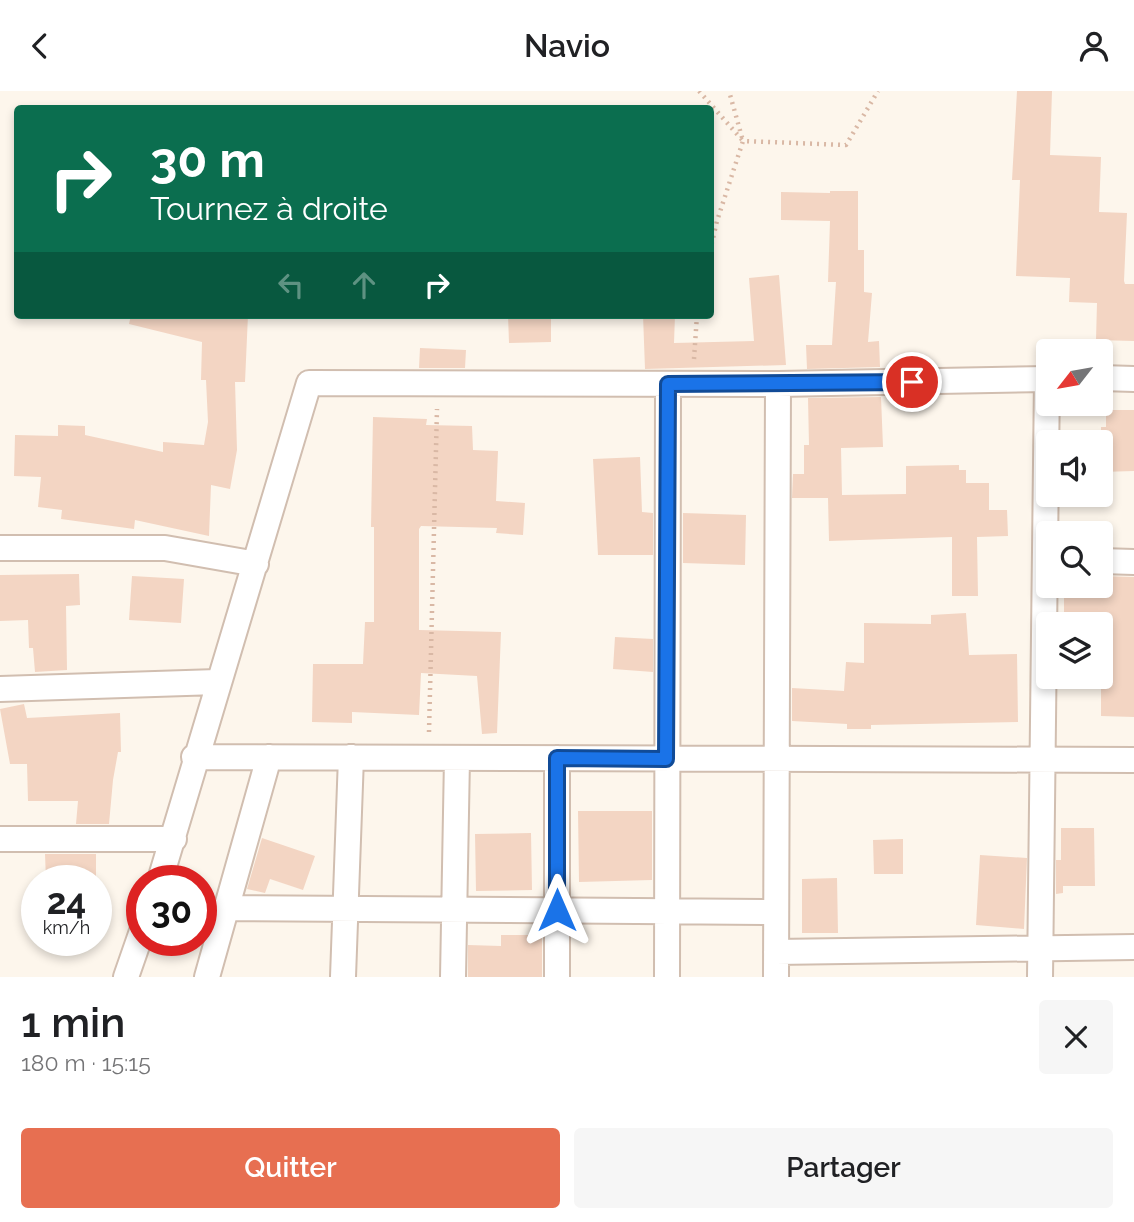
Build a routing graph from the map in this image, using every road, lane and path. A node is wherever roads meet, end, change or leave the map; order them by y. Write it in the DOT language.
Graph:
graph roads {
  1 [pos="699,91"];
  2 [pos="729,91"];
  3 [pos="878,91"];
  4 [pos="711,105"];
  5 [pos="714,108"];
  6 [pos="743,141"];
  7 [pos="714,234"];
  8 [pos="696,319"];
  9 [pos="1113,378"];
  10 [pos="1036,379"];
  11 [pos="1134,379"];
  12 [pos="438,384"];
  13 [pos="668,384"];
  14 [pos="694,384"];
  15 [pos="778,384"];
  16 [pos="1048,417"];
  17 [pos="1047,521"];
  18 [pos="0,548"];
  19 [pos="1113,561"];
  20 [pos="1134,562"];
  21 [pos="256,564"];
  22 [pos="1046,598"];
  23 [pos="217,682"];
  24 [pos="0,689"];
  25 [pos="194,757"];
  26 [pos="269,757"];
  27 [pos="351,757"];
  28 [pos="429,758"];
  29 [pos="457,758"];
  30 [pos="557,758"];
  31 [pos="666,759"];
  32 [pos="776,759"];
  33 [pos="1044,760"];
  34 [pos="1134,760"];
  35 [pos="0,839"];
  36 [pos="174,839"];
  37 [pos="165,865"];
  38 [pos="225,908"];
  39 [pos="345,909"];
  40 [pos="454,910"];
  41 [pos="557,910"];
  42 [pos="667,911"];
  43 [pos="776,912"];
  44 [pos="1040,946"];
  45 [pos="1134,947"];
  46 [pos="776,952"];
  47 [pos="133,956"];
  48 [pos="126,977"];
  49 [pos="207,977"];
  50 [pos="343,977"];
  51 [pos="453,977"];
  52 [pos="557,977"];
  53 [pos="667,977"];
  54 [pos="776,977"];
  55 [pos="1040,977"];
  1 -- 4 [label="path"];
  2 -- 6 [label="path"];
  3 -- 6 [label="path"];
  5 -- 6 [label="path"];
  6 -- 7 [label="path"];
  8 -- 14 [label="path"];
  9 -- 11 [label="street"];
  10 -- 15 [label="street"];
  12 -- 13 [label="street"];
  12 -- 21 [label="street"];
  12 -- 28 [label="path"];
  13 -- 14 [label="street"];
  13 -- 31 [label="street"];
  14 -- 15 [label="street"];
  15 -- 32 [label="street"];
  16 -- 17 [label="street"];
  18 -- 21 [label="street"];
  19 -- 20 [label="street"];
  21 -- 23 [label="street"];
  22 -- 33 [label="street"];
  23 -- 24 [label="street"];
  23 -- 25 [label="street"];
  25 -- 26 [label="street"];
  25 -- 36 [label="street"];
  26 -- 27 [label="street"];
  26 -- 38 [label="street"];
  27 -- 28 [label="street"];
  27 -- 39 [label="street"];
  28 -- 29 [label="street"];
  29 -- 30 [label="street"];
  29 -- 40 [label="street"];
  30 -- 31 [label="street"];
  30 -- 41 [label="street"];
  31 -- 32 [label="street"];
  31 -- 42 [label="street"];
  32 -- 33 [label="street"];
  32 -- 43 [label="street"];
  33 -- 34 [label="street"];
  33 -- 44 [label="street"];
  35 -- 36 [label="street"];
  36 -- 37 [label="street"];
  38 -- 39 [label="street"];
  38 -- 49 [label="street"];
  39 -- 40 [label="street"];
  39 -- 50 [label="street"];
  40 -- 41 [label="street"];
  40 -- 51 [label="street"];
  41 -- 42 [label="street"];
  41 -- 52 [label="street"];
  42 -- 43 [label="street"];
  42 -- 53 [label="street"];
  43 -- 46 [label="street"];
  44 -- 45 [label="street"];
  44 -- 46 [label="street"];
  44 -- 55 [label="street"];
  46 -- 54 [label="street"];
  47 -- 48 [label="street"];
}
